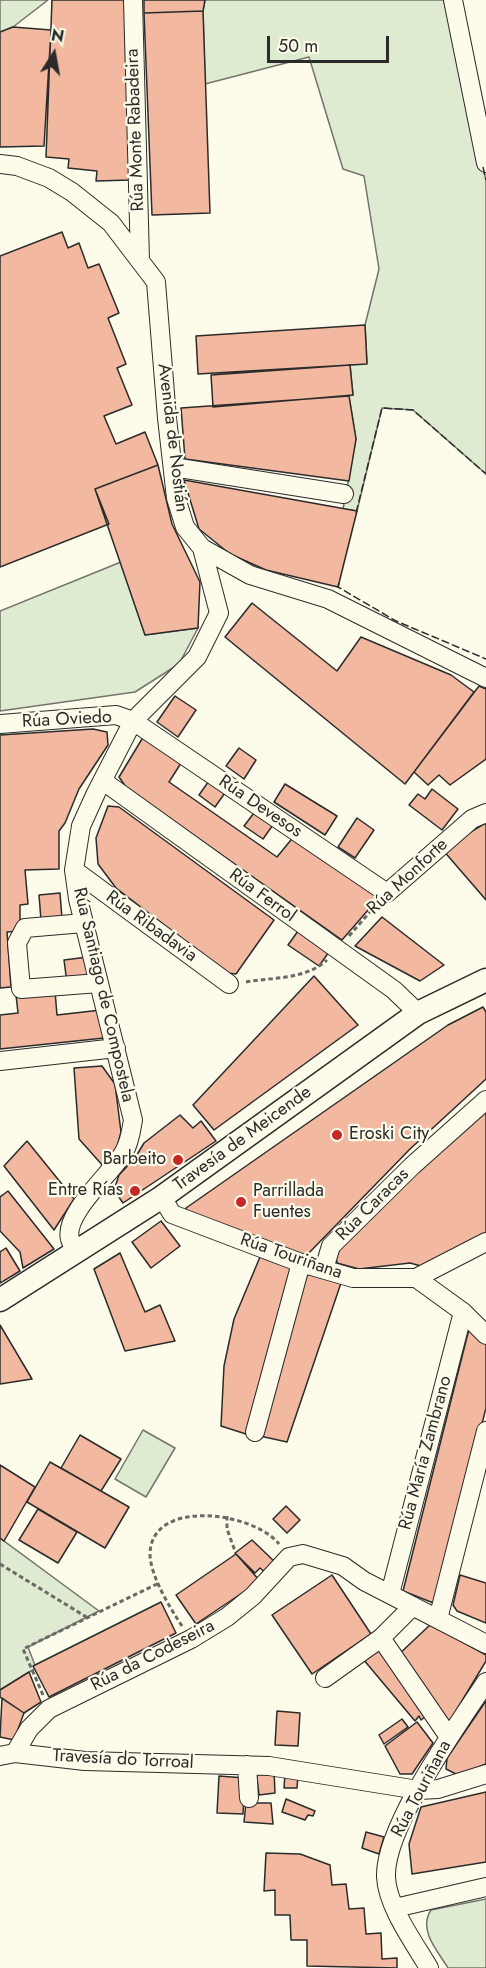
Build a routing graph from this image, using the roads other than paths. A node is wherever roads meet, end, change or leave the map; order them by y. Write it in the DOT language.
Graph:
graph roads {
  1 [pos="132,0"];
  2 [pos="453,0"];
  3 [pos="486,163"];
  4 [pos="0,164"];
  5 [pos="140,260"];
  6 [pos="173,467"];
  7 [pos="344,494"];
  8 [pos="202,548"];
  9 [pos="486,678"];
  10 [pos="133,721"];
  11 [pos="0,724"];
  12 [pos="103,781"];
  13 [pos="486,813"];
  14 [pos="74,870"];
  15 [pos="387,893"];
  16 [pos="84,923"];
  17 [pos="486,980"];
  18 [pos="99,982"];
  19 [pos="229,984"];
  20 [pos="418,1013"];
  21 [pos="116,1048"];
  22 [pos="0,1061"];
  23 [pos="486,1100"];
  24 [pos="162,1197"];
  25 [pos="486,1242"];
  26 [pos="77,1252"];
  27 [pos="301,1263"];
  28 [pos="324,1269"];
  29 [pos="416,1278"];
  30 [pos="0,1300"];
  31 [pos="463,1312"];
  32 [pos="486,1335"];
  33 [pos="486,1431"];
  34 [pos="255,1432"];
  35 [pos="390,1594"];
  36 [pos="413,1606"];
  37 [pos="438,1619"];
  38 [pos="381,1638"];
  39 [pos="486,1644"];
  40 [pos="325,1678"];
  41 [pos="486,1682"];
  42 [pos="449,1737"];
  43 [pos="8,1755"];
  44 [pos="247,1765"];
  45 [pos="486,1774"];
  46 [pos="418,1790"];
  47 [pos="249,1798"];
  48 [pos="486,1887"];
  49 [pos="395,1908"];
  50 [pos="429,1968"];
  1 -- 5 [label="street, Rúa Monte Rabadeira"];
  2 -- 3 [label="street"];
  4 -- 5 [label="street, Avenida de Nostián"];
  5 -- 6 [label="street, Avenida de Nostián"];
  6 -- 7 [label="street"];
  6 -- 8 [label="street, Avenida de Nostián"];
  8 -- 9 [label="street, Avenida de Nostián"];
  8 -- 10 [label="street, Rúa Santiago de Compostela"];
  10 -- 11 [label="street, Rúa Oviedo"];
  10 -- 12 [label="street, Rúa Santiago de Compostela"];
  10 -- 15 [label="street, Rúa Devesos"];
  12 -- 14 [label="street, Rúa Santiago de Compostela"];
  12 -- 20 [label="street, Rúa Ferrol"];
  13 -- 15 [label="street, Rúa Monforte"];
  14 -- 16 [label="street, Rúa Santiago de Compostela"];
  14 -- 19 [label="street, Rúa Ribadavia"];
  16 -- 18 [label="street, Rúa Santiago de Compostela"];
  16 -- 18 [label="street"];
  17 -- 20 [label="main road, Travesía de Meicende"];
  18 -- 21 [label="street, Rúa Santiago de Compostela"];
  20 -- 24 [label="main road, Travesía de Meicende"];
  21 -- 22 [label="street"];
  21 -- 26 [label="street, Rúa Santiago de Compostela"];
  23 -- 28 [label="street, Rúa Caracas"];
  24 -- 26 [label="main road, Travesía de Meicende"];
  24 -- 27 [label="street, Rúa Touriñana"];
  25 -- 29 [label="street"];
  26 -- 30 [label="main road, Travesía de Meicende"];
  27 -- 28 [label="street, Rúa Touriñana"];
  27 -- 34 [label="street"];
  28 -- 29 [label="street, Rúa Touriñana"];
  29 -- 31 [label="street"];
  31 -- 32 [label="street"];
  31 -- 35 [label="street, Rúa María Zambrano"];
  33 -- 37 [label="street"];
  35 -- 36 [label="street"];
  35 -- 43 [label="street, Rúa da Codeseira"];
  36 -- 37 [label="street"];
  36 -- 38 [label="street"];
  37 -- 39 [label="street"];
  38 -- 40 [label="street"];
  38 -- 42 [label="street"];
  41 -- 42 [label="street, Rúa Touriñana"];
  42 -- 46 [label="street, Rúa Touriñana"];
  43 -- 44 [label="street, Travesía do Torroal"];
  44 -- 46 [label="street, Travesía do Torroal"];
  44 -- 47 [label="street"];
  45 -- 46 [label="street, Travesía do Torroal"];
  46 -- 49 [label="street, Rúa Touriñana"];
  48 -- 49 [label="street"];
  49 -- 50 [label="street, Rúa Touriñana"];
}
